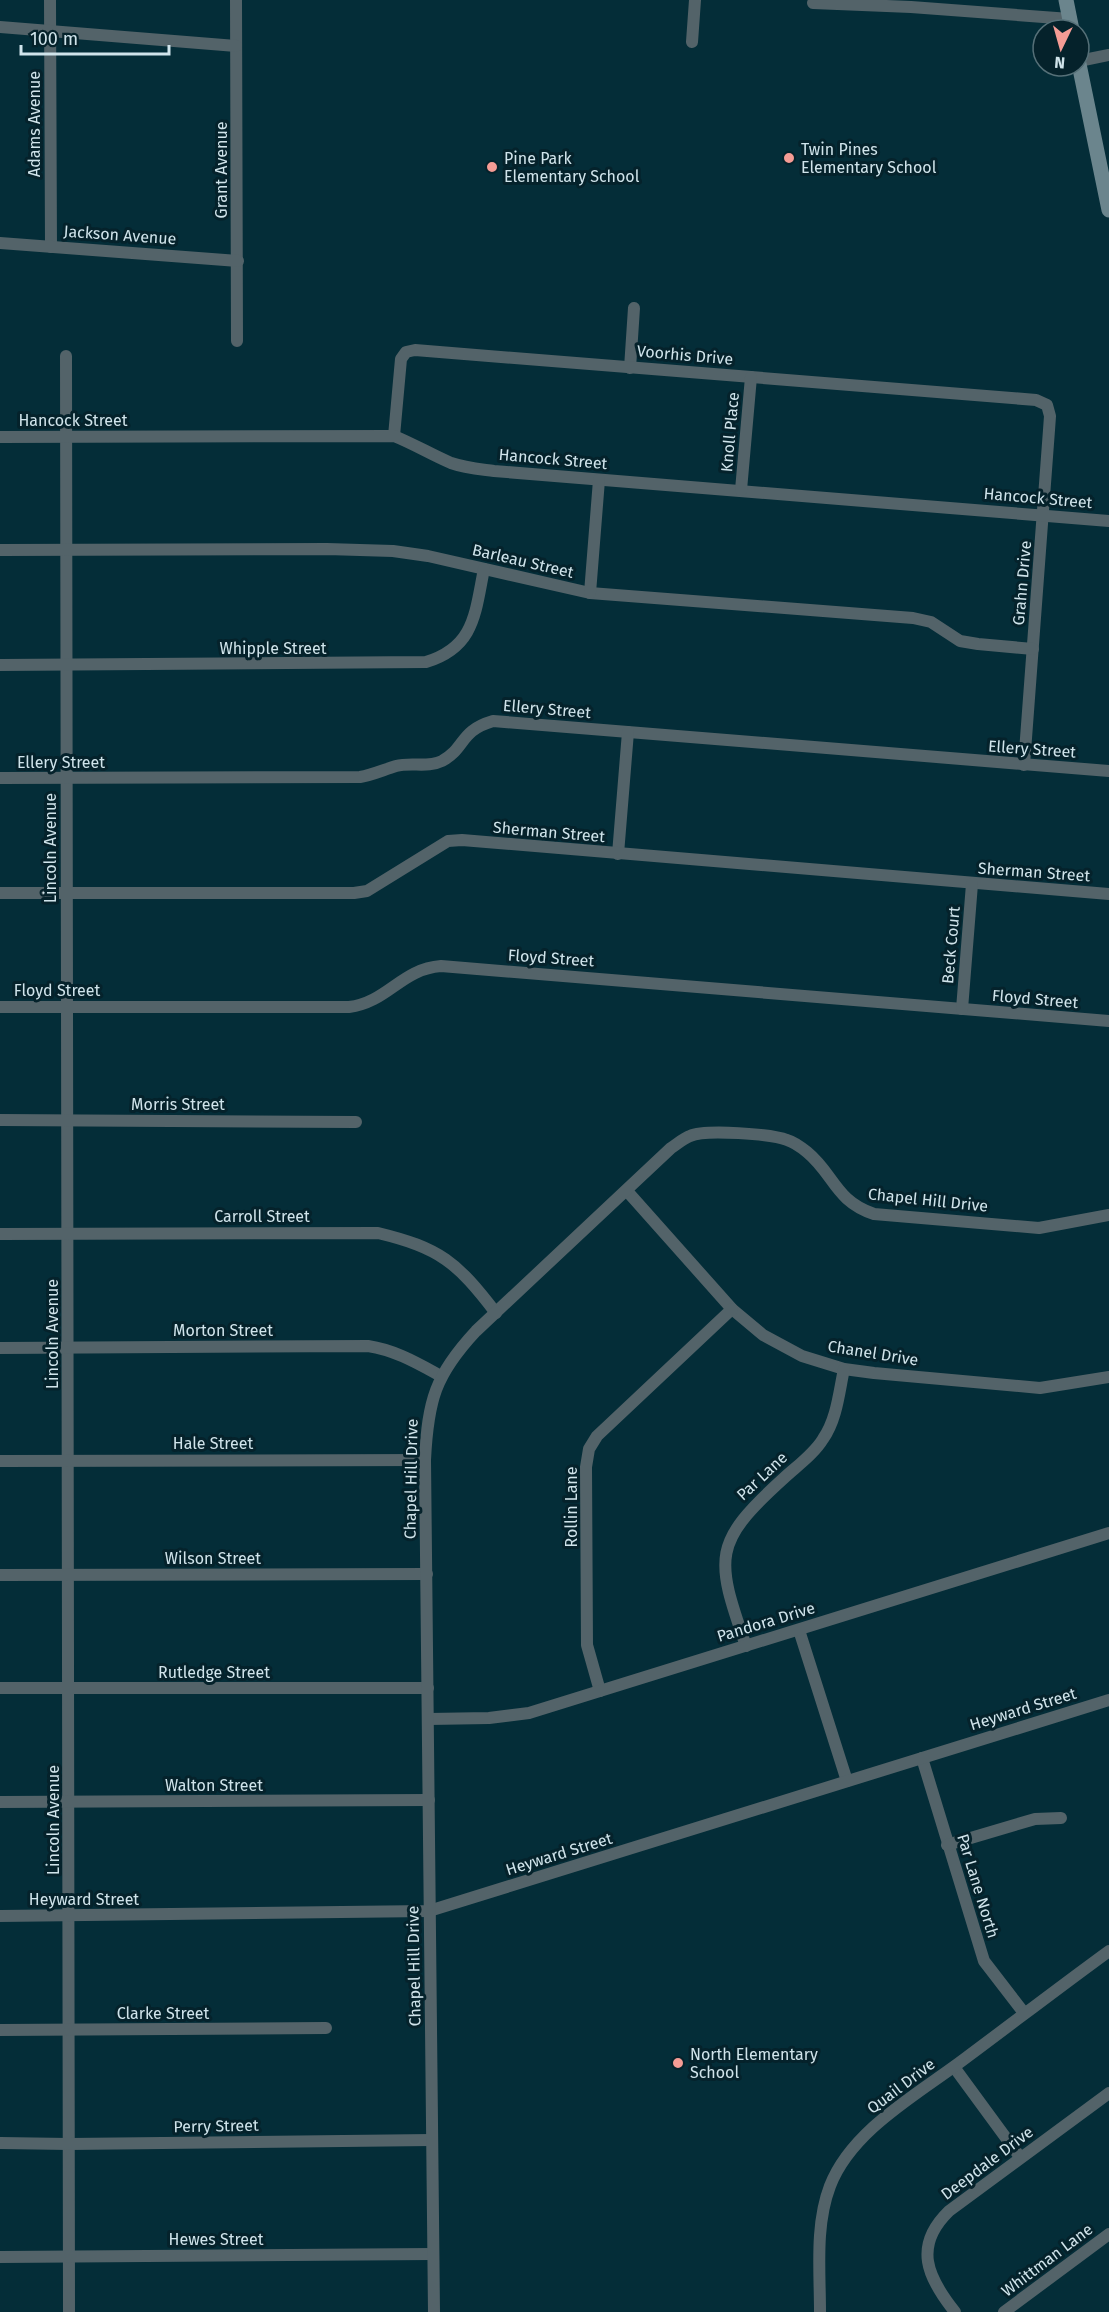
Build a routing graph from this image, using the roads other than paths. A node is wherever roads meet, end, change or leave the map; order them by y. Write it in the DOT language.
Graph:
graph roads {
  1 [pos="50,0"];
  2 [pos="236,0"];
  3 [pos="695,0"];
  4 [pos="1066,0"];
  5 [pos="813,3"];
  6 [pos="1070,18"];
  7 [pos="1031,20"];
  8 [pos="0,27"];
  9 [pos="50,32"];
  10 [pos="692,42"];
  11 [pos="236,46"];
  12 [pos="1109,55"];
  13 [pos="1091,60"];
  14 [pos="1082,78"];
  15 [pos="1107,193"];
  16 [pos="1109,210"];
  17 [pos="0,243"];
  18 [pos="51,247"];
  19 [pos="238,261"];
  20 [pos="634,308"];
  21 [pos="237,341"];
  22 [pos="66,356"];
  23 [pos="630,368"];
  24 [pos="752,377"];
  25 [pos="1047,405"];
  26 [pos="66,436"];
  27 [pos="394,436"];
  28 [pos="0,437"];
  29 [pos="599,480"];
  30 [pos="741,490"];
  31 [pos="1043,515"];
  32 [pos="1109,521"];
  33 [pos="0,550"];
  34 [pos="67,550"];
  35 [pos="484,569"];
  36 [pos="590,593"];
  37 [pos="1033,649"];
  38 [pos="67,664"];
  39 [pos="0,665"];
  40 [pos="628,732"];
  41 [pos="1024,765"];
  42 [pos="1109,771"];
  43 [pos="0,778"];
  44 [pos="67,778"];
  45 [pos="618,854"];
  46 [pos="972,884"];
  47 [pos="0,893"];
  48 [pos="66,894"];
  49 [pos="1109,894"];
  50 [pos="0,1007"];
  51 [pos="66,1007"];
  52 [pos="962,1010"];
  53 [pos="1109,1022"];
  54 [pos="0,1120"];
  55 [pos="67,1120"];
  56 [pos="356,1122"];
  57 [pos="627,1191"];
  58 [pos="1109,1215"];
  59 [pos="0,1234"];
  60 [pos="68,1234"];
  61 [pos="732,1309"];
  62 [pos="496,1312"];
  63 [pos="0,1347"];
  64 [pos="69,1348"];
  65 [pos="844,1369"];
  66 [pos="441,1376"];
  67 [pos="1109,1377"];
  68 [pos="425,1460"];
  69 [pos="0,1461"];
  70 [pos="69,1461"];
  71 [pos="1109,1533"];
  72 [pos="427,1574"];
  73 [pos="0,1575"];
  74 [pos="69,1575"];
  75 [pos="799,1630"];
  76 [pos="746,1646"];
  77 [pos="0,1688"];
  78 [pos="428,1688"];
  79 [pos="70,1689"];
  80 [pos="600,1691"];
  81 [pos="1109,1700"];
  82 [pos="429,1719"];
  83 [pos="922,1758"];
  84 [pos="847,1781"];
  85 [pos="429,1800"];
  86 [pos="0,1802"];
  87 [pos="69,1802"];
  88 [pos="1061,1818"];
  89 [pos="947,1845"];
  90 [pos="429,1911"];
  91 [pos="0,1916"];
  92 [pos="69,1916"];
  93 [pos="1109,1952"];
  94 [pos="1024,2013"];
  95 [pos="326,2028"];
  96 [pos="0,2030"];
  97 [pos="69,2030"];
  98 [pos="954,2067"];
  99 [pos="1109,2092"];
  100 [pos="432,2140"];
  101 [pos="0,2143"];
  102 [pos="69,2144"];
  103 [pos="1020,2157"];
  104 [pos="1109,2234"];
  105 [pos="433,2254"];
  106 [pos="0,2257"];
  107 [pos="69,2257"];
  108 [pos="69,2312"];
  109 [pos="434,2312"];
  110 [pos="820,2312"];
  111 [pos="955,2312"];
  112 [pos="1004,2312"];
  1 -- 9 [label="street, Adams Avenue"];
  2 -- 11 [label="street, Grant Avenue"];
  3 -- 10 [label="street"];
  4 -- 6 [label="main road"];
  5 -- 7 [label="street"];
  8 -- 9 [label="street"];
  9 -- 11 [label="street"];
  9 -- 18 [label="street, Adams Avenue"];
  11 -- 19 [label="street, Grant Avenue"];
  12 -- 13 [label="street"];
  14 -- 15 [label="main road"];
  15 -- 16 [label="main road"];
  17 -- 18 [label="street, Jackson Avenue"];
  18 -- 19 [label="street, Jackson Avenue"];
  19 -- 21 [label="street, Grant Avenue"];
  20 -- 23 [label="street"];
  22 -- 26 [label="street, Lincoln Avenue"];
  23 -- 24 [label="street, Voorhis Drive"];
  23 -- 27 [label="street, Voorhis Drive"];
  24 -- 25 [label="street, Voorhis Drive"];
  24 -- 30 [label="street, Knoll Place"];
  25 -- 31 [label="street, Grahn Drive"];
  26 -- 27 [label="street, Hancock Street"];
  26 -- 28 [label="street, Hancock Street"];
  26 -- 34 [label="street, Lincoln Avenue"];
  27 -- 29 [label="street, Hancock Street"];
  29 -- 30 [label="street, Hancock Street"];
  29 -- 36 [label="street"];
  30 -- 31 [label="street, Hancock Street"];
  31 -- 32 [label="street, Hancock Street"];
  31 -- 37 [label="street, Grahn Drive"];
  33 -- 34 [label="street, Barleau Street"];
  34 -- 35 [label="street, Barleau Street"];
  34 -- 38 [label="street, Lincoln Avenue"];
  35 -- 36 [label="street, Barleau Street"];
  35 -- 38 [label="street, Whipple Street"];
  36 -- 37 [label="street, Barleau Street"];
  37 -- 41 [label="street, Grahn Drive"];
  38 -- 39 [label="street, Whipple Street"];
  38 -- 44 [label="street, Lincoln Avenue"];
  40 -- 41 [label="street, Ellery Street"];
  40 -- 44 [label="street, Ellery Street"];
  40 -- 45 [label="street"];
  41 -- 42 [label="street, Ellery Street"];
  43 -- 44 [label="street, Ellery Street"];
  44 -- 48 [label="street, Lincoln Avenue"];
  45 -- 46 [label="street, Sherman Street"];
  45 -- 48 [label="street, Sherman Street"];
  46 -- 49 [label="street, Sherman Street"];
  46 -- 52 [label="street, Beck Court"];
  47 -- 48 [label="street, Sherman Street"];
  48 -- 51 [label="street, Lincoln Avenue"];
  50 -- 51 [label="street, Floyd Street"];
  51 -- 52 [label="street, Floyd Street"];
  51 -- 55 [label="street, Lincoln Avenue"];
  52 -- 53 [label="street, Floyd Street"];
  54 -- 55 [label="street, Morris Street"];
  55 -- 56 [label="street, Morris Street"];
  55 -- 60 [label="street, Lincoln Avenue"];
  57 -- 58 [label="street, Chapel Hill Drive"];
  57 -- 61 [label="street, Chanel Drive"];
  57 -- 62 [label="street, Chapel Hill Drive"];
  59 -- 60 [label="street, Carroll Street"];
  60 -- 62 [label="street, Carroll Street"];
  60 -- 64 [label="street, Lincoln Avenue"];
  61 -- 65 [label="street, Chanel Drive"];
  61 -- 80 [label="street, Rollin Lane"];
  62 -- 66 [label="street, Chapel Hill Drive"];
  63 -- 64 [label="street, Morton Street"];
  64 -- 66 [label="street, Morton Street"];
  64 -- 70 [label="street, Lincoln Avenue"];
  65 -- 67 [label="street, Chanel Drive"];
  65 -- 76 [label="street, Par Lane"];
  66 -- 68 [label="street, Chapel Hill Drive"];
  68 -- 70 [label="street, Hale Street"];
  68 -- 72 [label="street, Chapel Hill Drive"];
  69 -- 70 [label="street, Hale Street"];
  70 -- 74 [label="street, Lincoln Avenue"];
  71 -- 75 [label="street, Pandora Drive"];
  72 -- 74 [label="street, Wilson Street"];
  72 -- 78 [label="street, Chapel Hill Drive"];
  73 -- 74 [label="street, Wilson Street"];
  74 -- 79 [label="street, Lincoln Avenue"];
  75 -- 76 [label="street, Pandora Drive"];
  75 -- 84 [label="street"];
  76 -- 80 [label="street, Pandora Drive"];
  77 -- 79 [label="street, Rutledge Street"];
  78 -- 79 [label="street, Rutledge Street"];
  78 -- 82 [label="street, Chapel Hill Drive"];
  79 -- 87 [label="street, Lincoln Avenue"];
  80 -- 82 [label="street, Pandora Drive"];
  81 -- 83 [label="street, Heyward Street"];
  82 -- 85 [label="street, Chapel Hill Drive"];
  83 -- 84 [label="street, Heyward Street"];
  83 -- 89 [label="street, Par Lane North"];
  84 -- 90 [label="street, Heyward Street"];
  85 -- 87 [label="street, Walton Street"];
  85 -- 90 [label="street, Chapel Hill Drive"];
  86 -- 87 [label="street, Walton Street"];
  87 -- 92 [label="street, Lincoln Avenue"];
  88 -- 89 [label="street"];
  89 -- 94 [label="street, Par Lane North"];
  90 -- 92 [label="street, Heyward Street"];
  90 -- 100 [label="street, Chapel Hill Drive"];
  91 -- 92 [label="street, Heyward Street"];
  92 -- 97 [label="street, Lincoln Avenue"];
  93 -- 94 [label="street, Quail Drive"];
  94 -- 98 [label="street, Quail Drive"];
  95 -- 97 [label="street, Clarke Street"];
  96 -- 97 [label="street, Clarke Street"];
  97 -- 102 [label="street, Lincoln Avenue"];
  98 -- 103 [label="street"];
  98 -- 110 [label="street, Quail Drive"];
  99 -- 103 [label="street, Deepdale Drive"];
  100 -- 102 [label="street, Perry Street"];
  100 -- 105 [label="street, Chapel Hill Drive"];
  101 -- 102 [label="street, Perry Street"];
  102 -- 107 [label="street, Lincoln Avenue"];
  103 -- 111 [label="street, Deepdale Drive"];
  104 -- 112 [label="street, Whittman Lane"];
  105 -- 107 [label="street, Hewes Street"];
  105 -- 109 [label="street, Chapel Hill Drive"];
  106 -- 107 [label="street, Hewes Street"];
  107 -- 108 [label="street, Lincoln Avenue"];
}
